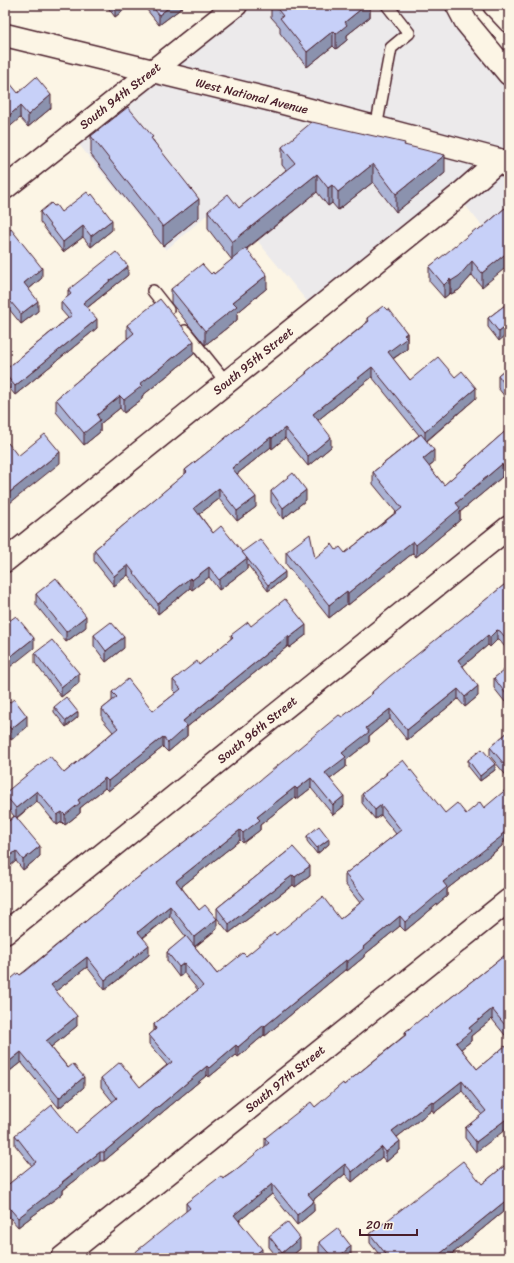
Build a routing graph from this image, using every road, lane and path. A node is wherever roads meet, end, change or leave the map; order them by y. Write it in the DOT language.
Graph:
graph roads {
  1 [pos="236,5"];
  2 [pos="387,5"];
  3 [pos="457,5"];
  4 [pos="494,5"];
  5 [pos="509,22"];
  6 [pos="5,34"];
  7 [pos="153,70"];
  8 [pos="509,74"];
  9 [pos="376,128"];
  10 [pos="506,160"];
  11 [pos="5,188"];
  12 [pos="153,292"];
  13 [pos="226,382"];
  14 [pos="509,527"];
  15 [pos="5,561"];
  16 [pos="509,900"];
  17 [pos="5,933"];
  18 [pos="62,1258"];
  1 -- 7 [label="street, South 94th Street"];
  2 -- 9 [label="lane"];
  3 -- 8 [label="street"];
  4 -- 5 [label="street"];
  6 -- 7 [label="street, West National Avenue"];
  7 -- 9 [label="street, West National Avenue"];
  7 -- 11 [label="street, South 94th Street"];
  9 -- 10 [label="street, West National Avenue"];
  10 -- 13 [label="street, South 95th Street"];
  12 -- 13 [label="lane"];
  13 -- 15 [label="street, South 95th Street"];
  14 -- 17 [label="street, South 96th Street"];
  16 -- 18 [label="street, South 97th Street"];
}
